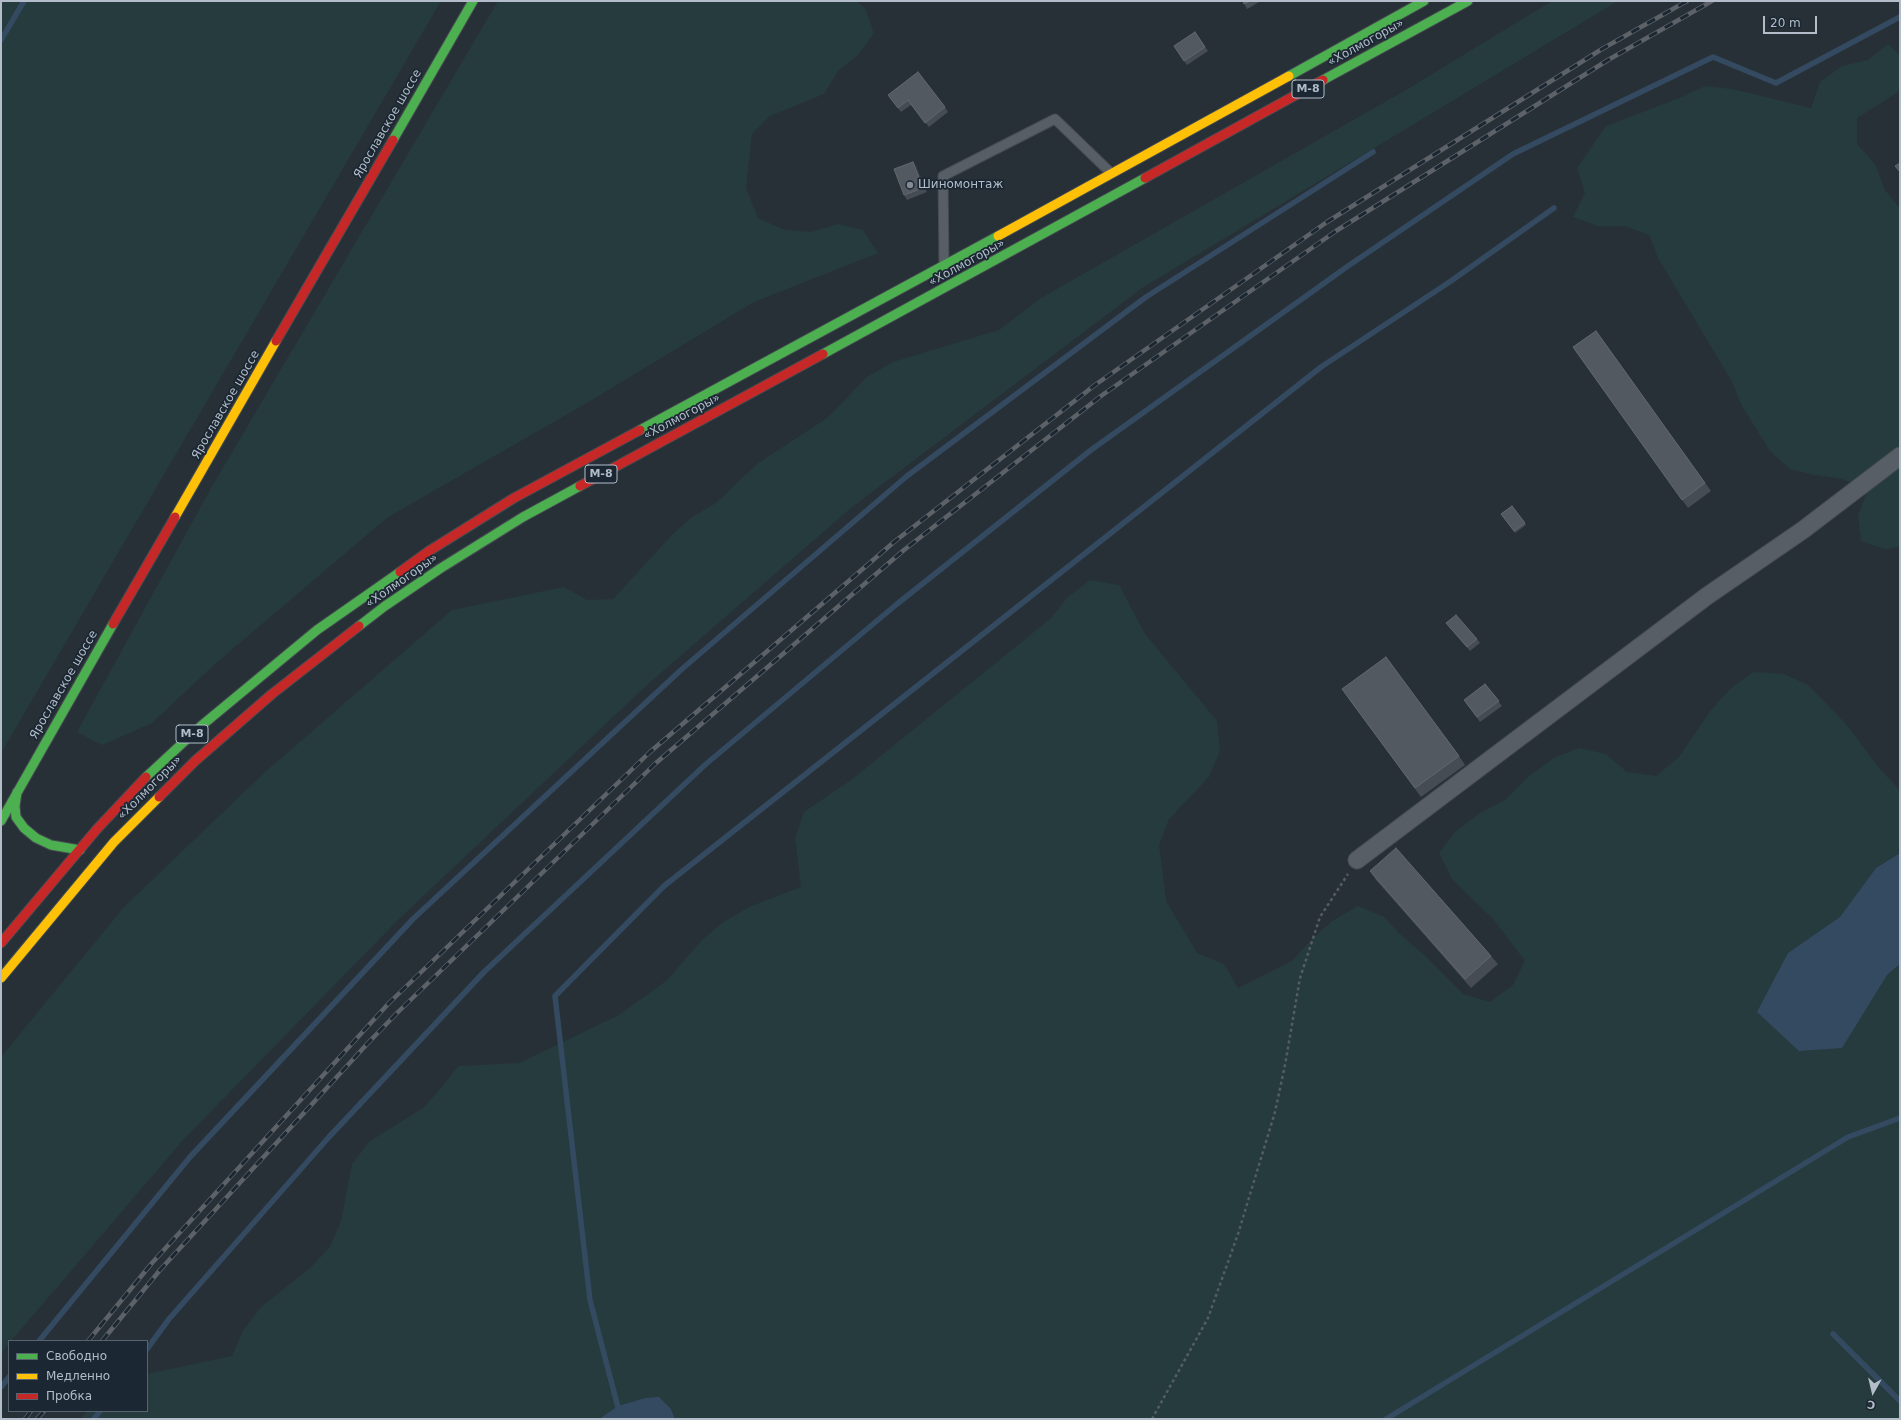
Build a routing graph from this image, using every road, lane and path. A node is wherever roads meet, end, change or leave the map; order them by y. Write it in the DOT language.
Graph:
graph roads {
  1 [pos="473,1"];
  2 [pos="1424,1"];
  3 [pos="1468,1"];
  4 [pos="1111,173"];
  5 [pos="944,266"];
  6 [pos="1900,456"];
  7 [pos="18,791"];
  8 [pos="1,821"];
  9 [pos="109,848"];
  10 [pos="80,850"];
  11 [pos="1357,860"];
  12 [pos="1,943"];
  13 [pos="1,978"];
  14 [pos="1152,1419"];
  1 -- 7 [label="main road, Ярославское шоссе"];
  2 -- 4 [label="main road, «Холмогоры» / М-8"];
  3 -- 9 [label="main road, «Холмогоры» / М-8"];
  4 -- 5 [label="main road, «Холмогоры» / М-8"];
  4 -- 5 [label="lane"];
  5 -- 10 [label="main road, «Холмогоры» / М-8"];
  6 -- 11 [label="street"];
  7 -- 8 [label="main road, Ярославское шоссе"];
  7 -- 10 [label="main road"];
  9 -- 10 [label="main road"];
  9 -- 13 [label="main road, «Холмогоры» / М-8"];
  10 -- 12 [label="main road, «Холмогоры» / М-8"];
  11 -- 14 [label="path"];
}
